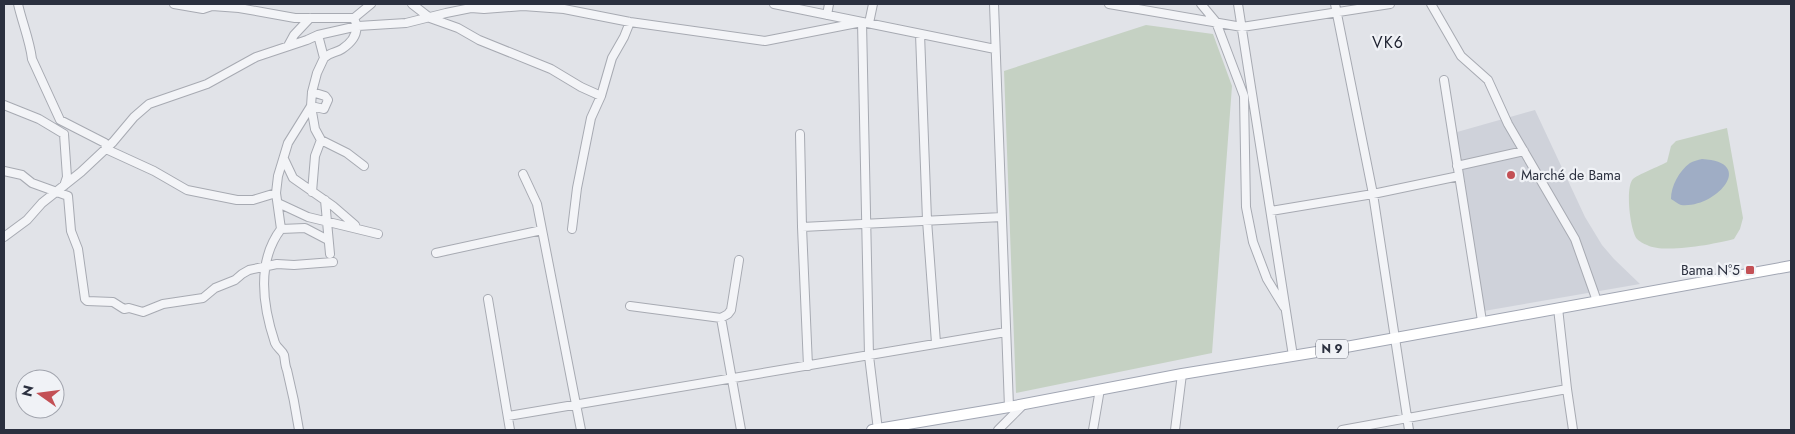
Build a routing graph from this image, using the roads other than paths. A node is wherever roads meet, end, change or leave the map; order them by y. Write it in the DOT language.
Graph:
graph roads {
  1 [pos="18,4"];
  2 [pos="174,4"];
  3 [pos="371,4"];
  4 [pos="412,4"];
  5 [pos="774,4"];
  6 [pos="829,4"];
  7 [pos="873,4"];
  8 [pos="994,4"];
  9 [pos="1109,4"];
  10 [pos="1201,4"];
  11 [pos="1238,4"];
  12 [pos="1390,4"];
  13 [pos="1432,4"];
  14 [pos="523,5"];
  15 [pos="487,6"];
  16 [pos="565,6"];
  17 [pos="1336,8"];
  18 [pos="827,14"];
  19 [pos="310,18"];
  20 [pos="354,18"];
  21 [pos="430,18"];
  22 [pos="630,22"];
  23 [pos="866,22"];
  24 [pos="1216,22"];
  25 [pos="358,26"];
  26 [pos="1242,27"];
  27 [pos="920,34"];
  28 [pos="318,35"];
  29 [pos="288,46"];
  30 [pos="995,49"];
  31 [pos="324,58"];
  32 [pos="1444,80"];
  33 [pos="312,92"];
  34 [pos="601,96"];
  35 [pos="4,105"];
  36 [pos="311,106"];
  37 [pos="76,129"];
  38 [pos="64,134"];
  39 [pos="800,134"];
  40 [pos="321,140"];
  41 [pos="106,148"];
  42 [pos="1524,151"];
  43 [pos="284,159"];
  44 [pos="364,166"];
  45 [pos="1458,166"];
  46 [pos="4,171"];
  47 [pos="523,174"];
  48 [pos="1459,176"];
  49 [pos="64,186"];
  50 [pos="56,192"];
  51 [pos="312,192"];
  52 [pos="276,194"];
  53 [pos="1373,194"];
  54 [pos="325,200"];
  55 [pos="278,203"];
  56 [pos="1271,212"];
  57 [pos="1002,217"];
  58 [pos="927,220"];
  59 [pos="326,221"];
  60 [pos="867,223"];
  61 [pos="802,227"];
  62 [pos="358,228"];
  63 [pos="281,229"];
  64 [pos="572,229"];
  65 [pos="542,230"];
  66 [pos="378,234"];
  67 [pos="4,237"];
  68 [pos="328,240"];
  69 [pos="436,253"];
  70 [pos="739,260"];
  71 [pos="1791,266"];
  72 [pos="265,267"];
  73 [pos="488,299"];
  74 [pos="1597,301"];
  75 [pos="630,306"];
  76 [pos="1558,308"];
  77 [pos="1286,311"];
  78 [pos="721,318"];
  79 [pos="1482,321"];
  80 [pos="1006,332"];
  81 [pos="1394,338"];
  82 [pos="936,343"];
  83 [pos="869,356"];
  84 [pos="1293,356"];
  85 [pos="808,366"];
  86 [pos="1182,374"];
  87 [pos="732,379"];
  88 [pos="1100,389"];
  89 [pos="1567,389"];
  90 [pos="1024,404"];
  91 [pos="576,405"];
  92 [pos="1009,407"];
  93 [pos="508,416"];
  94 [pos="1407,419"];
  95 [pos="1092,428"];
  96 [pos="299,430"];
  97 [pos="510,430"];
  98 [pos="581,430"];
  99 [pos="741,430"];
  100 [pos="876,430"];
  101 [pos="998,430"];
  102 [pos="1175,430"];
  103 [pos="1342,430"];
  104 [pos="1409,430"];
  105 [pos="1574,430"];
  1 -- 37 [label="street"];
  2 -- 19 [label="street"];
  3 -- 20 [label="street"];
  4 -- 21 [label="street"];
  5 -- 18 [label="street"];
  6 -- 18 [label="street"];
  7 -- 23 [label="street"];
  8 -- 30 [label="street"];
  9 -- 24 [label="street"];
  10 -- 24 [label="street"];
  11 -- 26 [label="street"];
  12 -- 17 [label="street"];
  13 -- 42 [label="street"];
  14 -- 15 [label="street"];
  14 -- 16 [label="street"];
  15 -- 21 [label="street"];
  16 -- 22 [label="street"];
  17 -- 26 [label="street"];
  17 -- 53 [label="street"];
  18 -- 23 [label="street"];
  19 -- 20 [label="street"];
  19 -- 29 [label="street"];
  20 -- 25 [label="street"];
  21 -- 25 [label="street"];
  21 -- 34 [label="street"];
  22 -- 23 [label="street"];
  22 -- 34 [label="street"];
  23 -- 27 [label="street"];
  23 -- 60 [label="street"];
  24 -- 26 [label="street"];
  24 -- 77 [label="street"];
  25 -- 28 [label="street"];
  25 -- 31 [label="street"];
  26 -- 56 [label="street"];
  27 -- 30 [label="street"];
  27 -- 58 [label="street"];
  28 -- 29 [label="street"];
  28 -- 31 [label="street"];
  29 -- 41 [label="street"];
  30 -- 57 [label="street"];
  31 -- 33 [label="street"];
  32 -- 45 [label="street"];
  33 -- 36 [label="street"];
  33 -- 36 [label="street"];
  34 -- 64 [label="street"];
  35 -- 38 [label="street"];
  36 -- 40 [label="street"];
  36 -- 43 [label="street"];
  37 -- 38 [label="street"];
  37 -- 41 [label="street"];
  38 -- 49 [label="street"];
  39 -- 61 [label="street"];
  40 -- 44 [label="street"];
  40 -- 51 [label="street"];
  41 -- 49 [label="street"];
  41 -- 52 [label="street"];
  42 -- 45 [label="street"];
  42 -- 74 [label="street"];
  43 -- 51 [label="street"];
  43 -- 52 [label="street"];
  45 -- 48 [label="street"];
  46 -- 50 [label="street"];
  47 -- 65 [label="street"];
  48 -- 53 [label="street"];
  48 -- 79 [label="street"];
  49 -- 50 [label="street"];
  50 -- 67 [label="street"];
  50 -- 72 [label="street"];
  51 -- 54 [label="street"];
  52 -- 55 [label="street"];
  53 -- 56 [label="street"];
  53 -- 81 [label="street"];
  54 -- 59 [label="street"];
  54 -- 62 [label="street"];
  55 -- 59 [label="street"];
  55 -- 63 [label="street"];
  56 -- 77 [label="street"];
  57 -- 58 [label="street"];
  57 -- 80 [label="street"];
  58 -- 60 [label="street"];
  58 -- 82 [label="street"];
  59 -- 62 [label="street"];
  59 -- 68 [label="street"];
  60 -- 61 [label="street"];
  60 -- 83 [label="street"];
  61 -- 85 [label="street"];
  62 -- 66 [label="street"];
  63 -- 68 [label="street"];
  63 -- 72 [label="street"];
  65 -- 69 [label="street"];
  65 -- 91 [label="street"];
  68 -- 72 [label="street"];
  70 -- 78 [label="street"];
  71 -- 74 [label="main road, N 9"];
  72 -- 96 [label="street"];
  73 -- 93 [label="street"];
  74 -- 76 [label="main road, N 9"];
  75 -- 78 [label="street"];
  76 -- 79 [label="main road, N 9"];
  76 -- 89 [label="street"];
  77 -- 84 [label="street"];
  78 -- 87 [label="street"];
  79 -- 81 [label="main road, N 9"];
  80 -- 82 [label="street"];
  80 -- 92 [label="street"];
  81 -- 84 [label="main road, N 9"];
  81 -- 94 [label="street"];
  82 -- 83 [label="street"];
  83 -- 85 [label="street"];
  83 -- 100 [label="street"];
  84 -- 86 [label="main road, N 9"];
  85 -- 87 [label="street"];
  86 -- 88 [label="main road, N 9"];
  86 -- 102 [label="street"];
  87 -- 91 [label="street"];
  87 -- 99 [label="street"];
  88 -- 90 [label="main road, N 9"];
  88 -- 95 [label="street"];
  89 -- 94 [label="street"];
  89 -- 105 [label="street"];
  90 -- 92 [label="main road, N 9"];
  90 -- 101 [label="street"];
  91 -- 93 [label="street"];
  91 -- 98 [label="street"];
  92 -- 100 [label="main road, N 9"];
  93 -- 97 [label="street"];
  94 -- 103 [label="street"];
  94 -- 104 [label="street"];
}
